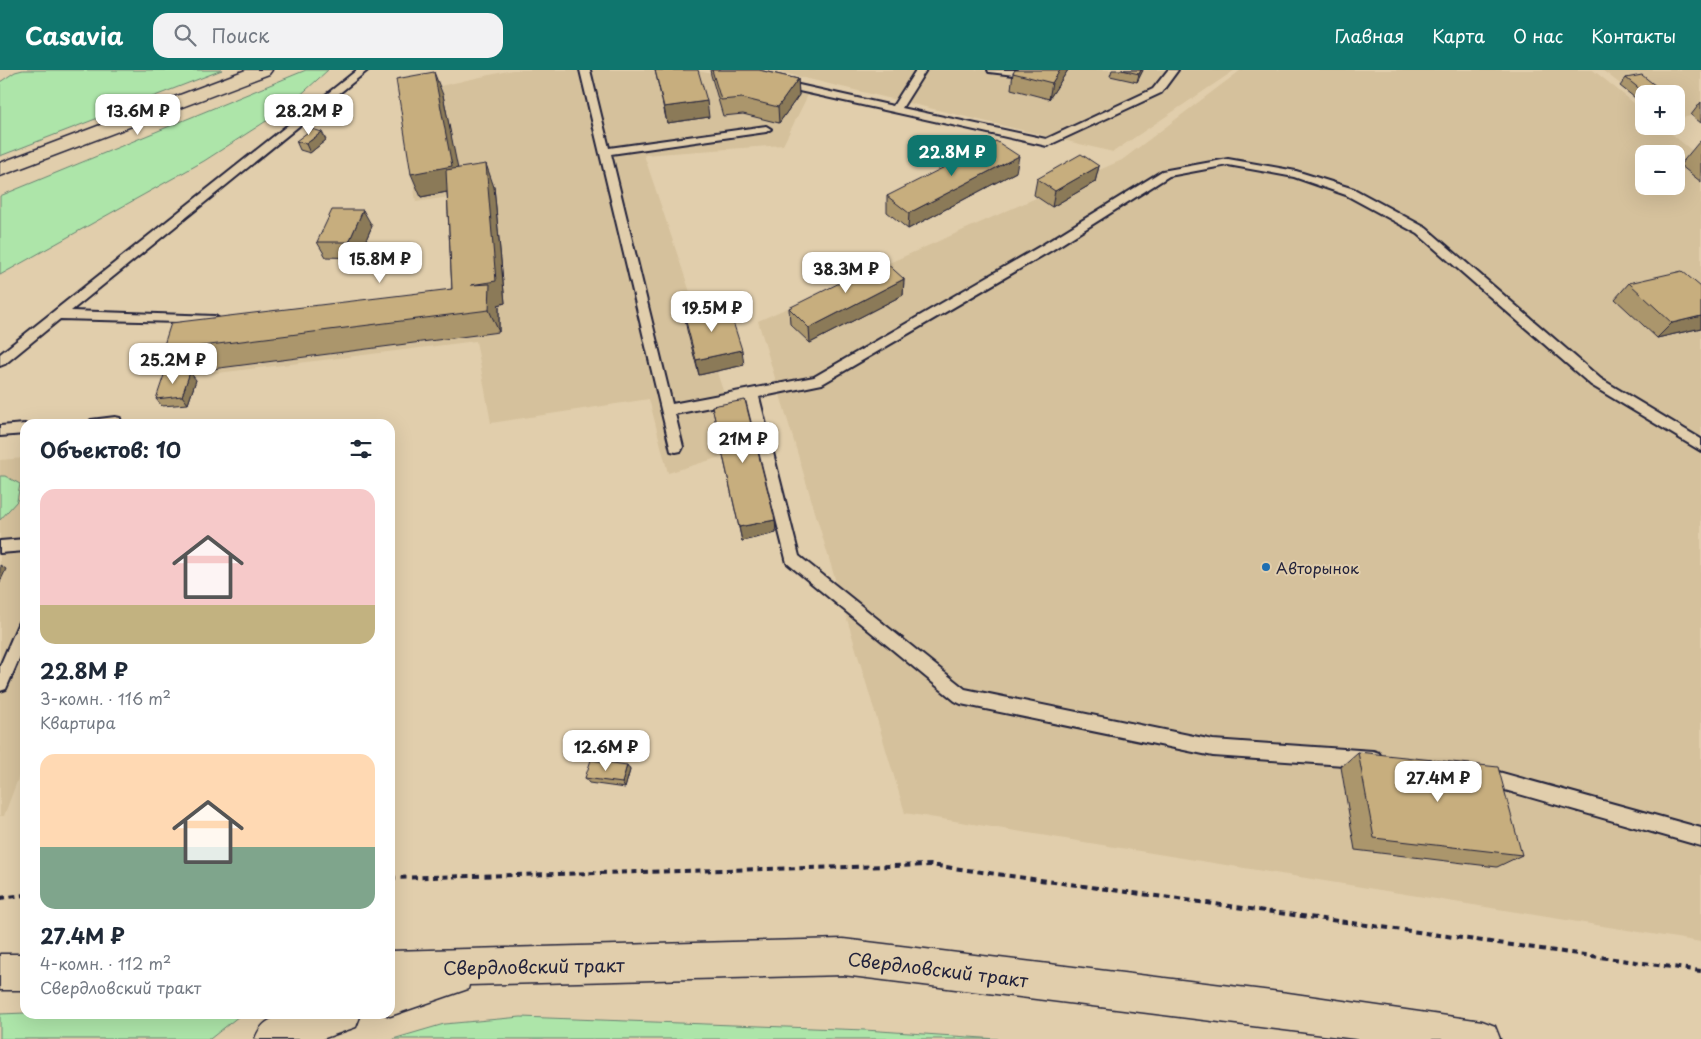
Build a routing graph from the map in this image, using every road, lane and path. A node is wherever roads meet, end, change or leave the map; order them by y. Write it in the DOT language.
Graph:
graph roads {
  1 [pos="263,70"];
  2 [pos="362,70"];
  3 [pos="585,70"];
  4 [pos="922,70"];
  5 [pos="993,70"];
  6 [pos="1012,70"];
  7 [pos="1174,70"];
  8 [pos="774,82"];
  9 [pos="896,109"];
  10 [pos="766,129"];
  11 [pos="604,152"];
  12 [pos="0,170"];
  13 [pos="57,315"];
  14 [pos="227,318"];
  15 [pos="0,361"];
  16 [pos="751,394"];
  17 [pos="667,410"];
  18 [pos="20,429"];
  19 [pos="0,431"];
  20 [pos="1701,446"];
  21 [pos="676,447"];
  22 [pos="20,545"];
  23 [pos="0,547"];
  24 [pos="20,638"];
  25 [pos="0,684"];
  26 [pos="1389,760"];
  27 [pos="1466,771"];
  28 [pos="1701,837"];
  29 [pos="395,878"];
  30 [pos="20,896"];
  31 [pos="0,898"];
  32 [pos="480,968"];
  33 [pos="395,969"];
  34 [pos="1701,971"];
  35 [pos="0,972"];
  36 [pos="20,972"];
  37 [pos="395,996"];
  38 [pos="1288,1012"];
  39 [pos="327,1019"];
  40 [pos="273,1039"];
  41 [pos="1363,1039"];
  42 [pos="1482,1039"];
  1 -- 12 [label="main road"];
  2 -- 13 [label="lane"];
  3 -- 11 [label="lane"];
  4 -- 9 [label="lane"];
  5 -- 6 [label="lane"];
  7 -- 9 [label="lane"];
  8 -- 9 [label="lane"];
  10 -- 11 [label="lane"];
  11 -- 17 [label="lane"];
  13 -- 14 [label="lane"];
  13 -- 15 [label="lane"];
  16 -- 17 [label="lane"];
  16 -- 20 [label="lane"];
  16 -- 26 [label="lane"];
  17 -- 21 [label="lane"];
  18 -- 19 [label="lane"];
  22 -- 23 [label="lane"];
  24 -- 25 [label="lane"];
  27 -- 28 [label="lane"];
  29 -- 34 [label="path"];
  30 -- 31 [label="path"];
  32 -- 33 [label="main road, Свердловский тракт"];
  32 -- 37 [label="main road"];
  32 -- 38 [label="main road, Свердловский тракт"];
  35 -- 36 [label="main road"];
  38 -- 41 [label="main road"];
  38 -- 42 [label="main road, Свердловский тракт"];
  39 -- 40 [label="main road"];
}
